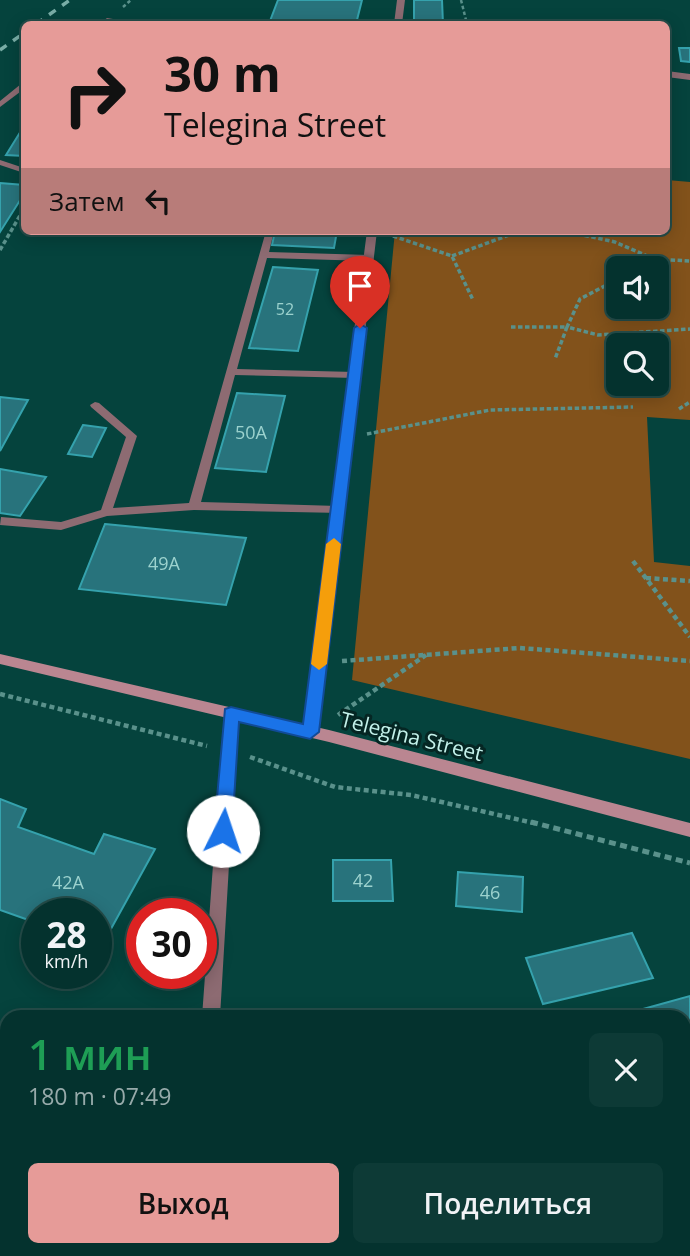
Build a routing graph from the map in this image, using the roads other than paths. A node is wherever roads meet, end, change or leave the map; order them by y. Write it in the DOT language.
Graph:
graph roads {
  1 [pos="401,0"];
  2 [pos="398,21"];
  3 [pos="670,74"];
  4 [pos="690,77"];
  5 [pos="21,88"];
  6 [pos="0,105"];
  7 [pos="0,162"];
  8 [pos="21,170"];
  9 [pos="269,235"];
  10 [pos="377,235"];
  11 [pos="263,256"];
  12 [pos="369,258"];
  13 [pos="231,372"];
  14 [pos="355,375"];
  15 [pos="94,405"];
  16 [pos="194,506"];
  17 [pos="338,510"];
  18 [pos="106,512"];
  19 [pos="1,522"];
  20 [pos="0,659"];
  21 [pos="231,713"];
  22 [pos="310,732"];
  23 [pos="690,830"];
  24 [pos="211,1010"];
  1 -- 2 [label="street"];
  3 -- 4 [label="street"];
  5 -- 6 [label="lane"];
  7 -- 8 [label="lane"];
  9 -- 11 [label="lane"];
  10 -- 12 [label="street"];
  11 -- 12 [label="lane"];
  11 -- 13 [label="lane"];
  12 -- 14 [label="street"];
  13 -- 14 [label="lane"];
  13 -- 16 [label="lane"];
  14 -- 17 [label="street"];
  15 -- 18 [label="lane"];
  16 -- 17 [label="lane"];
  16 -- 18 [label="lane"];
  17 -- 22 [label="street"];
  18 -- 19 [label="lane"];
  20 -- 21 [label="main road, Telegina Street"];
  21 -- 22 [label="main road, Telegina Street"];
  21 -- 24 [label="street"];
  22 -- 23 [label="main road, Telegina Street"];
}
